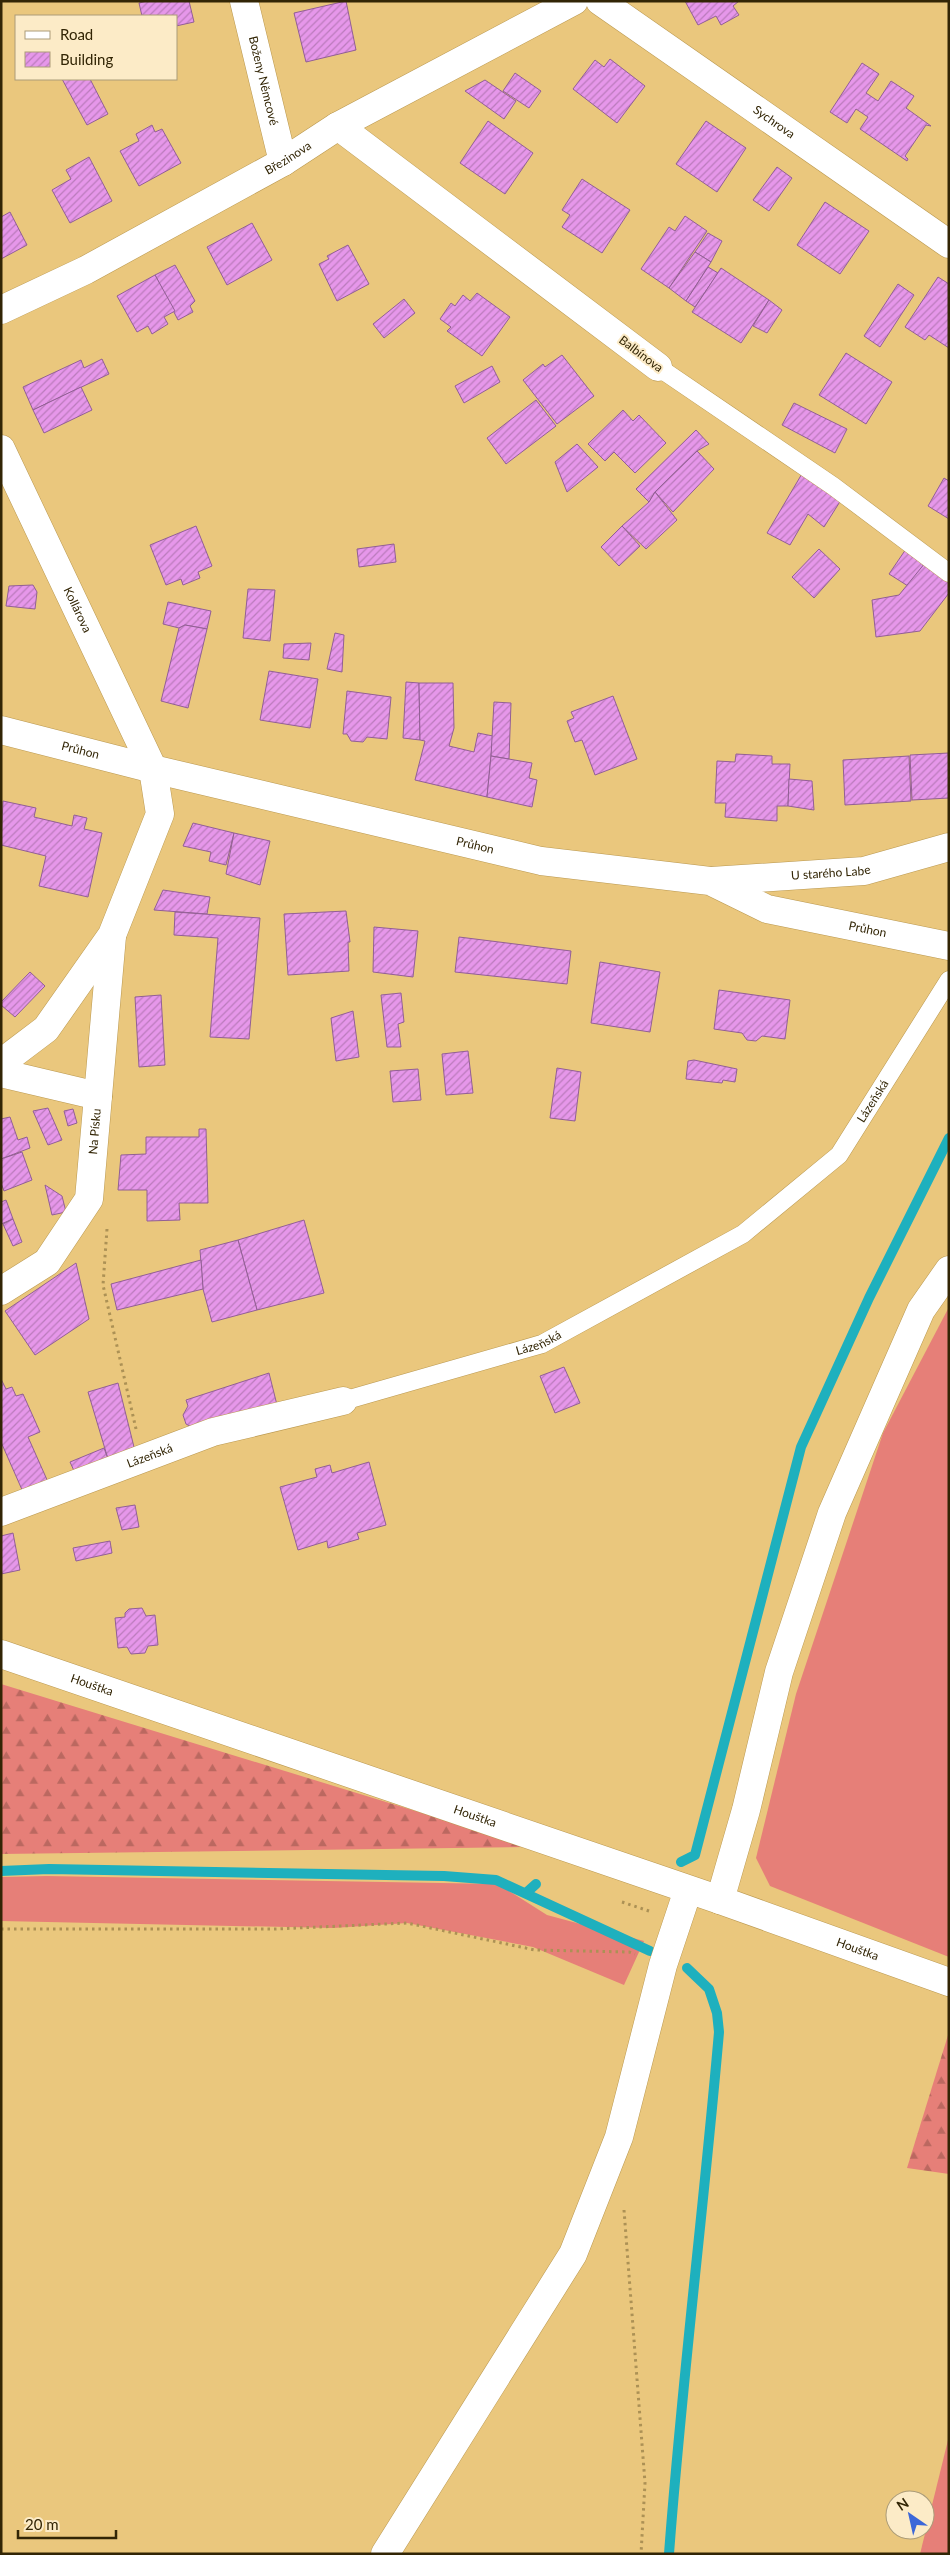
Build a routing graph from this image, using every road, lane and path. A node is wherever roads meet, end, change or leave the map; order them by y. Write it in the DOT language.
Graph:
graph roads {
  1 [pos="244,1"];
  2 [pos="574,1"];
  3 [pos="600,1"];
  4 [pos="338,126"];
  5 [pos="283,162"];
  6 [pos="949,244"];
  7 [pos="1,310"];
  8 [pos="658,367"];
  9 [pos="1,449"];
  10 [pos="949,573"];
  11 [pos="1,730"];
  12 [pos="153,769"];
  13 [pos="949,847"];
  14 [pos="710,881"];
  15 [pos="112,935"];
  16 [pos="949,946"];
  17 [pos="949,980"];
  18 [pos="1,1063"];
  19 [pos="1,1073"];
  20 [pos="98,1096"];
  21 [pos="89,1198"];
  22 [pos="949,1270"];
  23 [pos="1,1291"];
  24 [pos="343,1401"];
  25 [pos="143,1459"];
  26 [pos="1,1512"];
  27 [pos="1,1654"];
  28 [pos="688,1890"];
  29 [pos="720,1900"];
  30 [pos="1,1929"];
  31 [pos="664,1965"];
  32 [pos="949,1982"];
  33 [pos="624,2206"];
  34 [pos="385,2554"];
  35 [pos="641,2554"];
  1 -- 5 [label="street, Boženy Němcové"];
  2 -- 4 [label="street, Březinova"];
  3 -- 6 [label="street, Sychrova"];
  4 -- 5 [label="street, Březinova"];
  4 -- 8 [label="street, Balbínova"];
  5 -- 7 [label="street, Březinova"];
  8 -- 10 [label="lane, Balbínova"];
  9 -- 12 [label="street, Kollárova"];
  11 -- 12 [label="street, Průhon"];
  12 -- 14 [label="street, Průhon"];
  12 -- 15 [label="street, Na Písku"];
  13 -- 14 [label="street, U starého Labe"];
  14 -- 16 [label="street, Průhon"];
  15 -- 18 [label="street, Na Písku"];
  15 -- 20 [label="street, Na Písku"];
  17 -- 24 [label="lane, Lázeňská"];
  19 -- 20 [label="street"];
  20 -- 21 [label="street, Na Písku"];
  21 -- 23 [label="street, Na Písku"];
  21 -- 25 [label="path"];
  22 -- 29 [label="street"];
  24 -- 25 [label="street, Lázeňská"];
  25 -- 26 [label="street, Lázeňská"];
  27 -- 28 [label="street, Houštka"];
  28 -- 29 [label="street, Houštka"];
  28 -- 31 [label="street"];
  29 -- 32 [label="street, Houštka"];
  30 -- 31 [label="path"];
  31 -- 34 [label="street"];
  33 -- 35 [label="path"];
}
